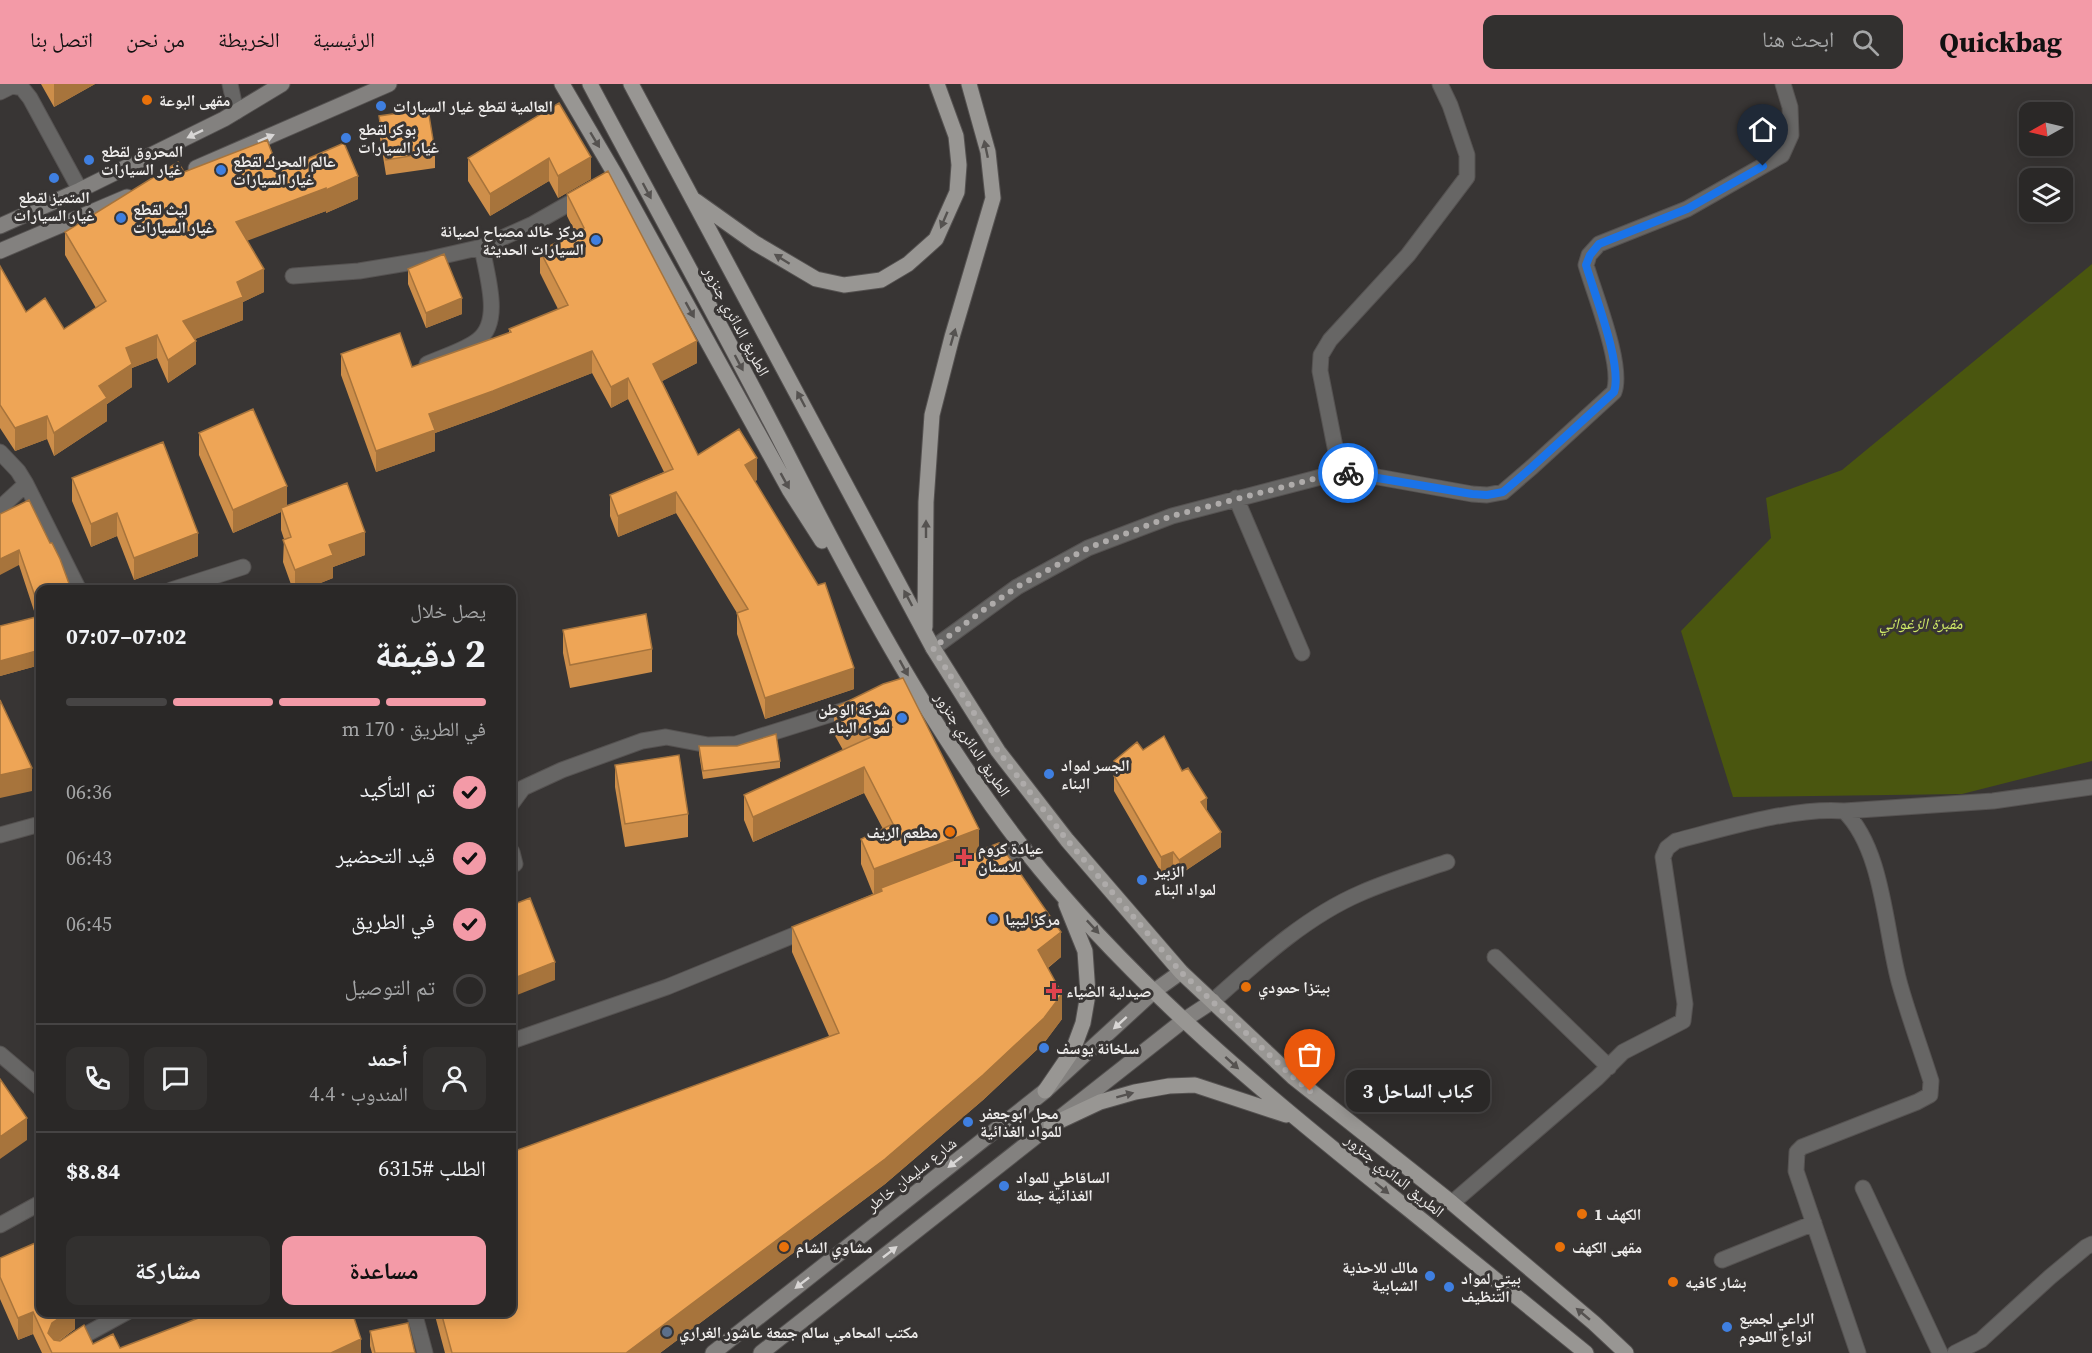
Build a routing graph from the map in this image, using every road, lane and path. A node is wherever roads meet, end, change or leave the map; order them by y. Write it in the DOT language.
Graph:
graph roads {
  1 [pos="230,84"];
  2 [pos="282,84"];
  3 [pos="389,84"];
  4 [pos="590,84"];
  5 [pos="631,84"];
  6 [pos="937,84"];
  7 [pos="969,84"];
  8 [pos="1440,84"];
  9 [pos="1783,84"];
  10 [pos="561,86"];
  11 [pos="8,87"];
  12 [pos="236,112"];
  13 [pos="182,174"];
  14 [pos="606,182"];
  15 [pos="80,190"];
  16 [pos="139,192"];
  17 [pos="694,200"];
  18 [pos="0,226"];
  19 [pos="482,247"];
  20 [pos="0,251"];
  21 [pos="293,276"];
  22 [pos="427,363"];
  23 [pos="0,452"];
  24 [pos="1340,472"];
  25 [pos="26,484"];
  26 [pos="1236,498"];
  27 [pos="0,508"];
  28 [pos="243,567"];
  29 [pos="76,585"];
  30 [pos="187,585"];
  31 [pos="870,607"];
  32 [pos="925,630"];
  33 [pos="933,648"];
  34 [pos="1302,653"];
  35 [pos="871,702"];
  36 [pos="2092,787"];
  37 [pos="516,798"];
  38 [pos="1844,811"];
  39 [pos="36,825"];
  40 [pos="0,835"];
  41 [pos="1024,848"];
  42 [pos="1447,862"];
  43 [pos="979,865"];
  44 [pos="1061,893"];
  45 [pos="822,925"];
  46 [pos="1496,957"];
  47 [pos="1181,972"];
  48 [pos="1153,992"];
  49 [pos="1213,1001"];
  50 [pos="1184,1020"];
  51 [pos="516,1040"];
  52 [pos="0,1054"];
  53 [pos="1609,1067"];
  54 [pos="36,1085"];
  55 [pos="1045,1091"];
  56 [pos="1292,1117"];
  57 [pos="1051,1125"];
  58 [pos="1863,1188"];
  59 [pos="1452,1203"];
  60 [pos="36,1205"];
  61 [pos="1814,1223"];
  62 [pos="0,1226"];
  63 [pos="2092,1244"];
  64 [pos="1722,1260"];
  65 [pos="118,1317"];
  66 [pos="415,1317"];
  67 [pos="58,1353"];
  68 [pos="425,1353"];
  69 [pos="713,1353"];
  70 [pos="761,1353"];
  71 [pos="1586,1353"];
  72 [pos="1626,1353"];
  73 [pos="1858,1353"];
  74 [pos="1940,1353"];
  75 [pos="1955,1353"];
  1 -- 12 [label="street"];
  2 -- 12 [label="main road"];
  13 -- 3 [label="main road, one-way"];
  4 -- 31 [label="main road, الطريق الدائري جنزور, one-way"];
  5 -- 17 [label="main road, الطريق الدائري جنزور"];
  6 -- 17 [label="main road, one-way"];
  32 -- 7 [label="main road, one-way"];
  8 -- 24 [label="street"];
  9 -- 24 [label="street"];
  10 -- 14 [label="main road, one-way"];
  11 -- 15 [label="street"];
  12 -- 15 [label="main road, one-way"];
  14 -- 19 [label="street"];
  14 -- 31 [label="main road, one-way"];
  15 -- 18 [label="main road"];
  16 -- 20 [label="main road"];
  32 -- 17 [label="main road, الطريق الدائري جنزور, one-way"];
  19 -- 21 [label="street"];
  19 -- 22 [label="street"];
  23 -- 25 [label="street"];
  24 -- 26 [label="street"];
  25 -- 27 [label="street"];
  25 -- 29 [label="street"];
  26 -- 33 [label="street"];
  26 -- 34 [label="street"];
  28 -- 30 [label="street"];
  31 -- 41 [label="main road, الطريق الدائري جنزور, one-way"];
  32 -- 33 [label="main road, الطريق الدائري جنزور"];
  33 -- 47 [label="main road, الطريق الدائري جنزور"];
  35 -- 37 [label="street"];
  36 -- 38 [label="street"];
  38 -- 53 [label="street"];
  38 -- 61 [label="street"];
  39 -- 40 [label="street"];
  41 -- 43 [label="street"];
  41 -- 44 [label="main road, الطريق الدائري جنزور"];
  42 -- 49 [label="street"];
  44 -- 48 [label="main road, الطريق الدائري جنزور, one-way"];
  44 -- 55 [label="main road"];
  45 -- 51 [label="street"];
  46 -- 53 [label="street"];
  47 -- 48 [label="main road, شارع سليمان خاطر"];
  47 -- 49 [label="main road, الطريق الدائري جنزور"];
  48 -- 50 [label="main road, الطريق الدائري جنزور"];
  48 -- 55 [label="main road, شارع سليمان خاطر, one-way"];
  49 -- 50 [label="main road"];
  49 -- 59 [label="main road, الطريق الدائري جنزور"];
  50 -- 56 [label="main road, الطريق الدائري جنزور, one-way"];
  50 -- 57 [label="main road"];
  52 -- 54 [label="street"];
  53 -- 59 [label="street"];
  55 -- 69 [label="main road, شارع سليمان خاطر, one-way"];
  57 -- 56 [label="main road, one-way"];
  56 -- 71 [label="main road, الطريق الدائري جنزور, one-way"];
  70 -- 57 [label="main road, one-way"];
  58 -- 74 [label="street"];
  72 -- 59 [label="main road, الطريق الدائري جنزور, one-way"];
  60 -- 62 [label="street"];
  61 -- 64 [label="street"];
  61 -- 73 [label="street"];
  63 -- 75 [label="street"];
  65 -- 67 [label="street"];
  66 -- 68 [label="street"];
}
